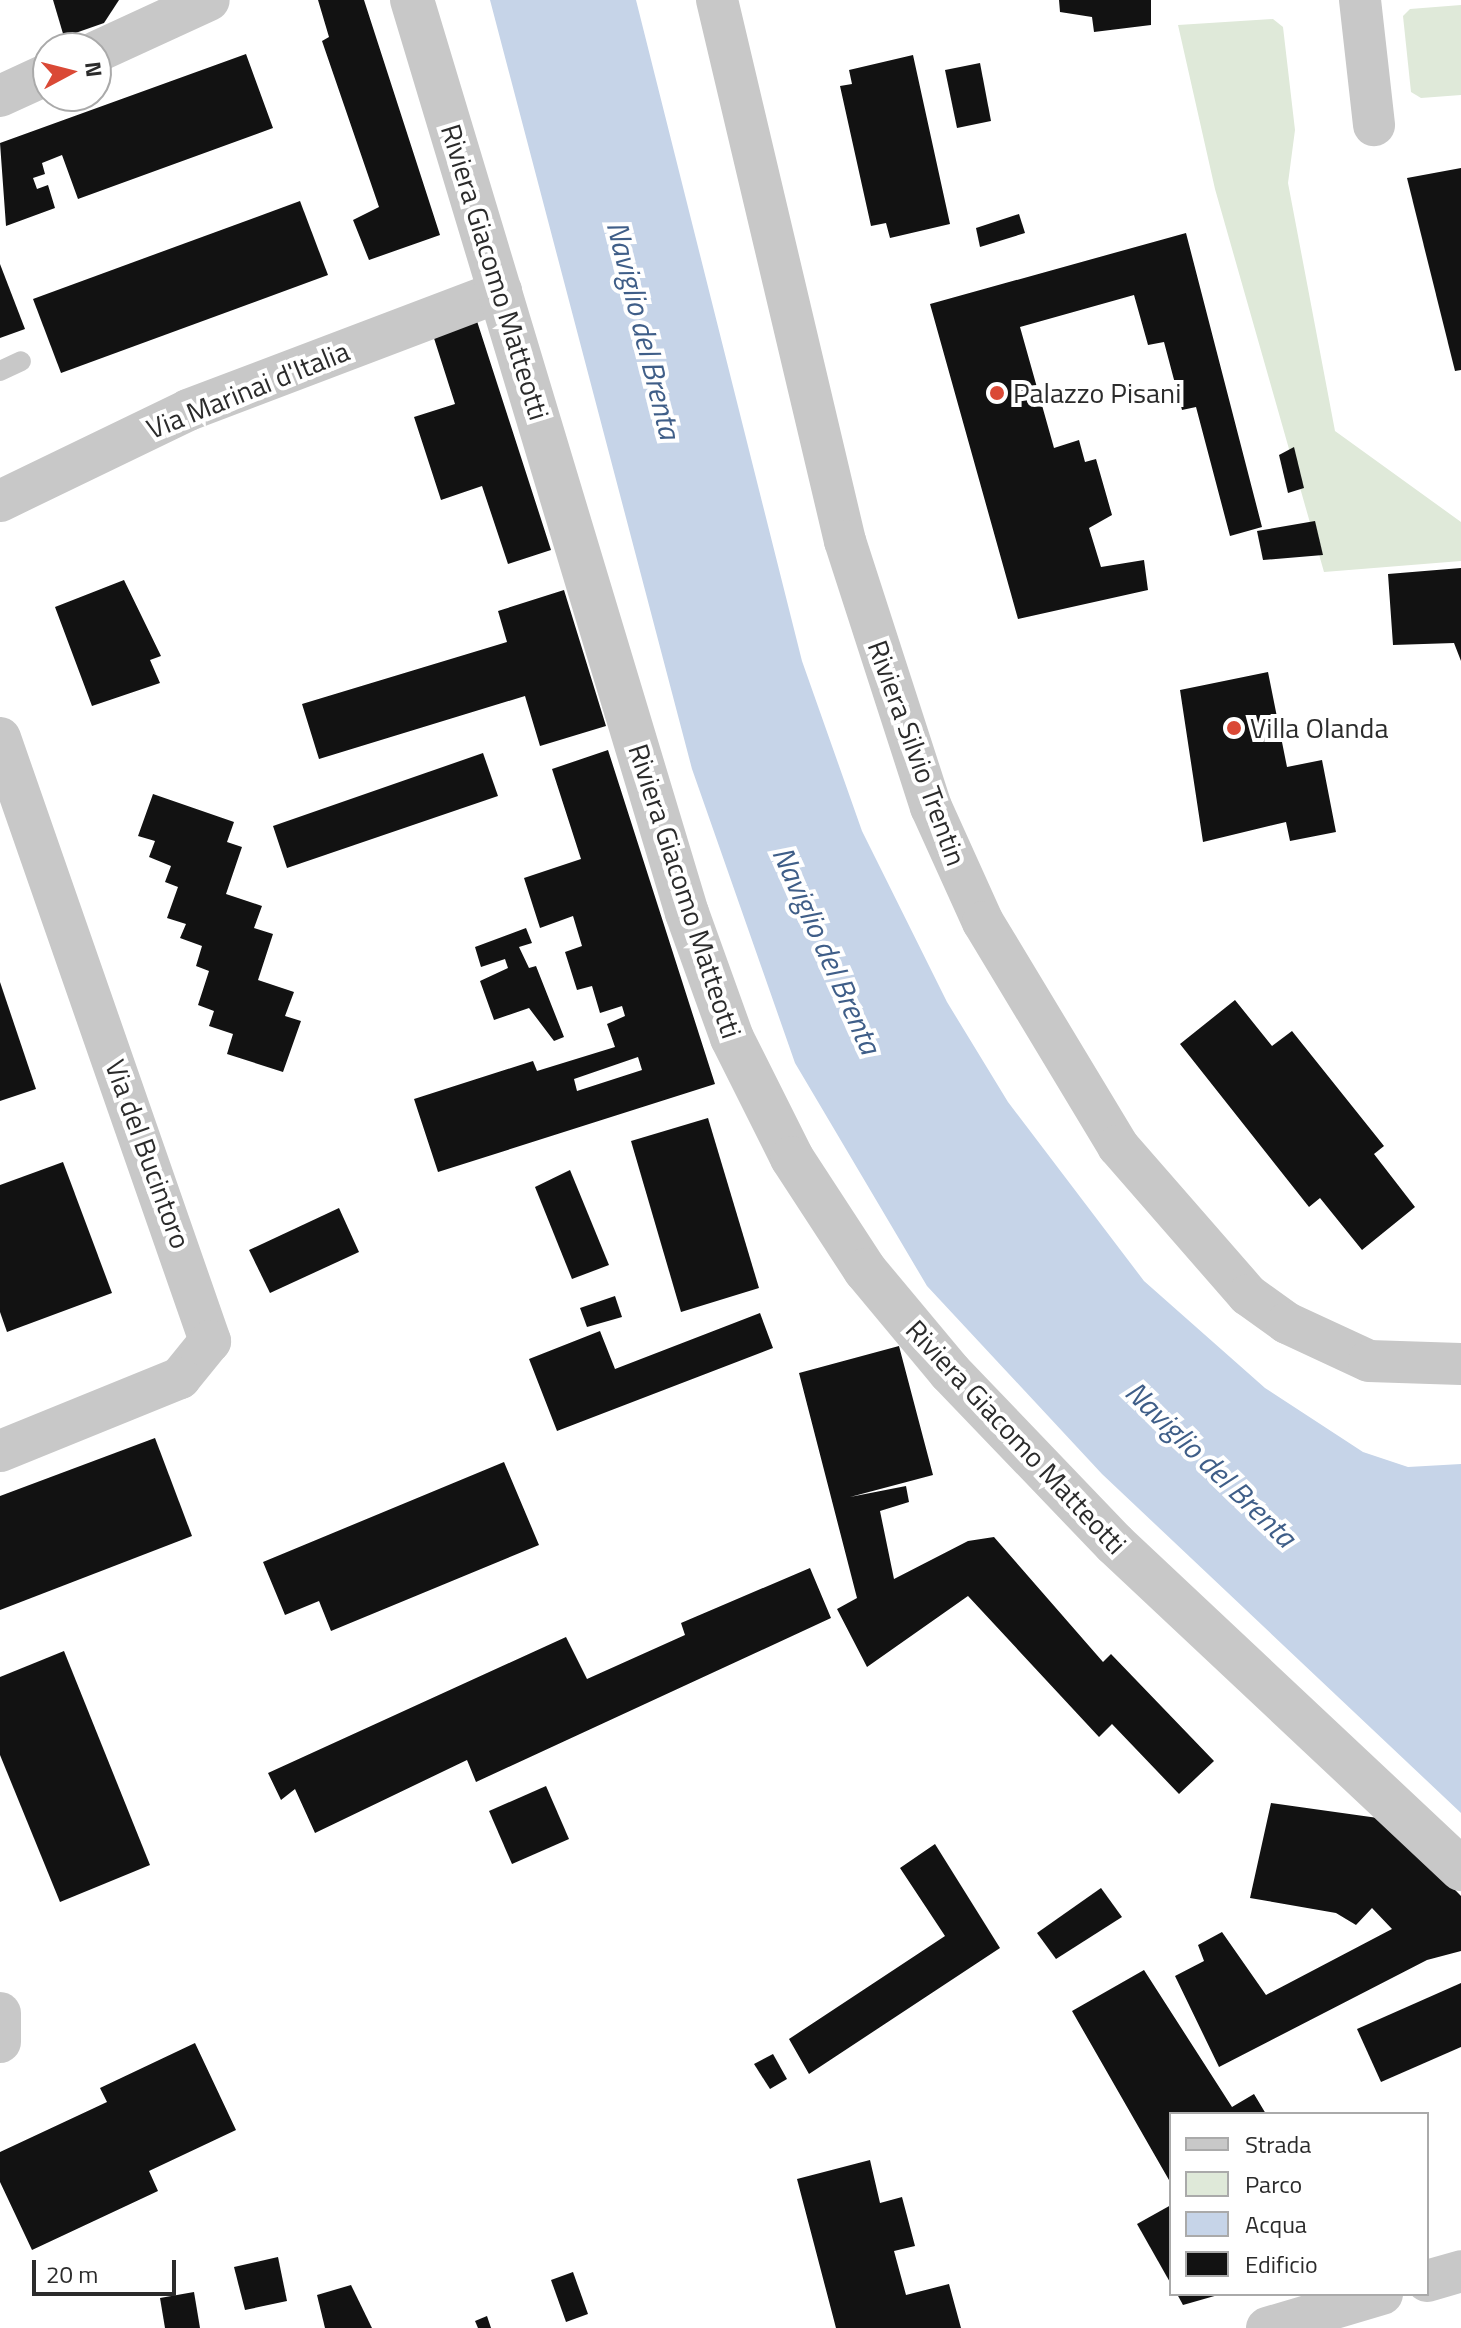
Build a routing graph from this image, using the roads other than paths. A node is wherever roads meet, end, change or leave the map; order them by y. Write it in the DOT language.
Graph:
graph roads {
  1 [pos="209,0"];
  2 [pos="412,0"];
  3 [pos="717,0"];
  4 [pos="1360,0"];
  5 [pos="112,45"];
  6 [pos="32,81"];
  7 [pos="0,96"];
  8 [pos="1374,125"];
  9 [pos="501,291"];
  10 [pos="21,361"];
  11 [pos="0,371"];
  12 [pos="0,501"];
  13 [pos="0,738"];
  14 [pos="1461,1364"];
  15 [pos="0,1451"];
  16 [pos="1461,1869"];
  17 [pos="0,2013"];
  18 [pos="0,2042"];
  19 [pos="1461,2271"];
  20 [pos="1429,2280"];
  21 [pos="1375,2296"];
  22 [pos="1267,2328"];
  1 -- 5 [label="street"];
  2 -- 9 [label="street, Riviera Giacomo Matteotti"];
  3 -- 14 [label="street, Riviera Silvio Trentin"];
  4 -- 8 [label="street"];
  6 -- 7 [label="street"];
  9 -- 12 [label="street, Via Marinai d'Italia"];
  9 -- 16 [label="street, Riviera Giacomo Matteotti"];
  10 -- 11 [label="lane"];
  13 -- 15 [label="street, Via del Bucintoro"];
  17 -- 18 [label="street"];
  19 -- 20 [label="street"];
  21 -- 22 [label="street"];
}
